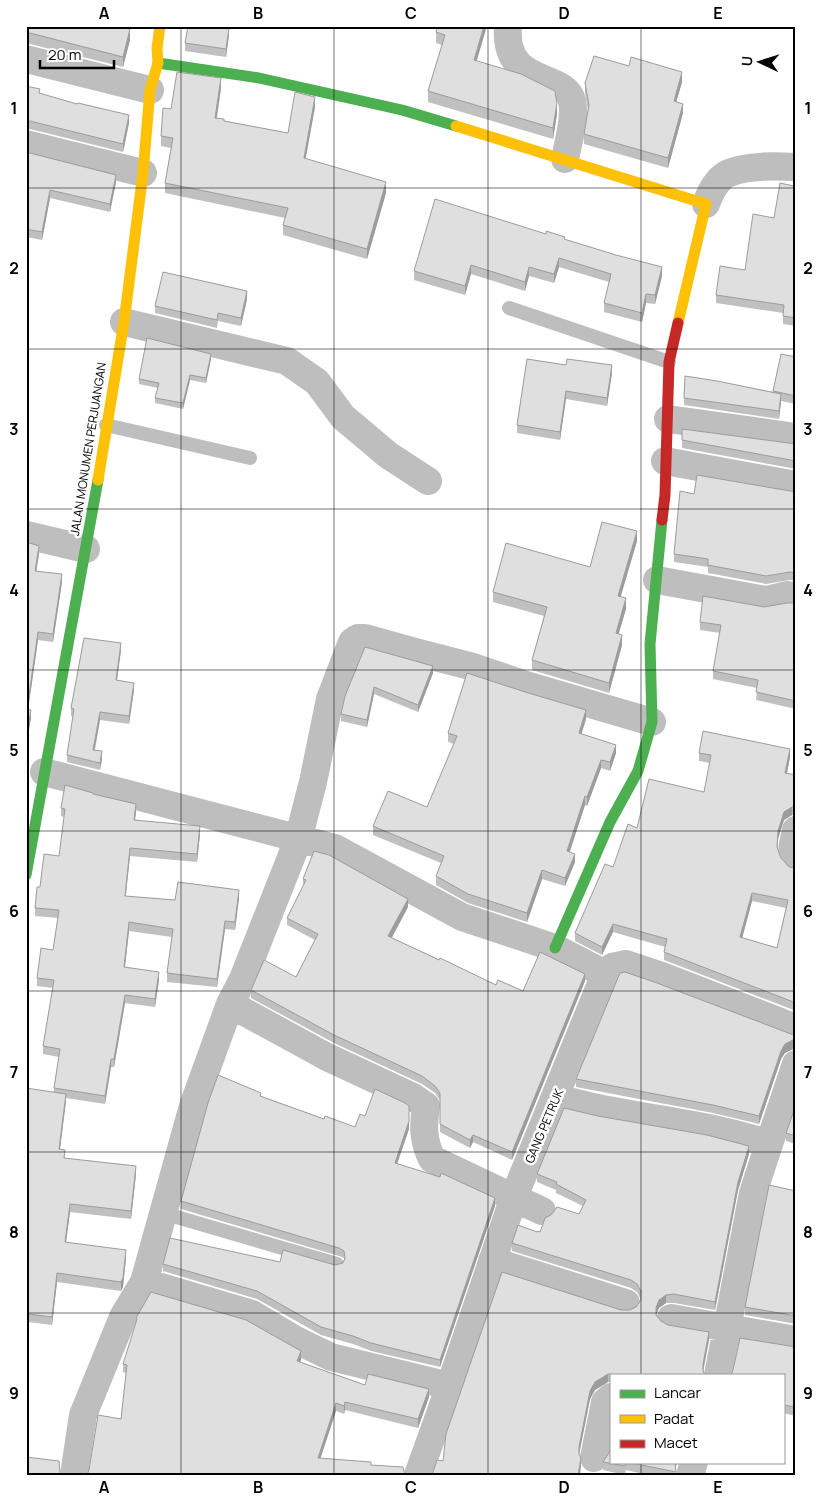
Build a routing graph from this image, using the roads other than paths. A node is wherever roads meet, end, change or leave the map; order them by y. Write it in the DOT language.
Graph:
graph roads {
  1 [pos="160,26"];
  2 [pos="508,26"];
  3 [pos="26,59"];
  4 [pos="158,63"];
  5 [pos="150,90"];
  6 [pos="26,144"];
  7 [pos="565,159"];
  8 [pos="796,167"];
  9 [pos="143,173"];
  10 [pos="706,204"];
  11 [pos="509,308"];
  12 [pos="124,322"];
  13 [pos="669,362"];
  14 [pos="668,419"];
  15 [pos="106,425"];
  16 [pos="796,437"];
  17 [pos="250,458"];
  18 [pos="664,461"];
  19 [pos="428,481"];
  20 [pos="796,484"];
  21 [pos="26,535"];
  22 [pos="86,549"];
  23 [pos="657,580"];
  24 [pos="796,597"];
  25 [pos="652,722"];
  26 [pos="44,772"];
  27 [pos="796,830"];
  28 [pos="298,840"];
  29 [pos="796,861"];
  30 [pos="26,875"];
  31 [pos="555,948"];
  32 [pos="605,974"];
  33 [pos="230,1004"];
  34 [pos="796,1028"];
  35 [pos="796,1064"];
  36 [pos="556,1098"];
  37 [pos="770,1144"];
  38 [pos="514,1198"];
  39 [pos="542,1211"];
  40 [pos="164,1213"];
  41 [pos="492,1261"];
  42 [pos="337,1264"];
  43 [pos="144,1282"];
  44 [pos="626,1303"];
  45 [pos="671,1318"];
  46 [pos="728,1329"];
  47 [pos="796,1340"];
  48 [pos="718,1374"];
  49 [pos="450,1386"];
  50 [pos="610,1398"];
  51 [pos="594,1458"];
  52 [pos="74,1475"];
  53 [pos="418,1475"];
  1 -- 4 [label="street, JALAN MONUMEN PERJUANGAN"];
  2 -- 7 [label="street"];
  3 -- 5 [label="street"];
  4 -- 5 [label="street, JALAN MONUMEN PERJUANGAN"];
  4 -- 7 [label="street"];
  5 -- 9 [label="street, JALAN MONUMEN PERJUANGAN"];
  6 -- 9 [label="street"];
  7 -- 10 [label="street"];
  8 -- 10 [label="street"];
  9 -- 12 [label="street, JALAN MONUMEN PERJUANGAN"];
  10 -- 13 [label="street"];
  11 -- 13 [label="lane"];
  12 -- 15 [label="street, JALAN MONUMEN PERJUANGAN"];
  12 -- 19 [label="street"];
  13 -- 14 [label="street"];
  14 -- 16 [label="street"];
  14 -- 18 [label="street"];
  15 -- 17 [label="lane"];
  15 -- 22 [label="street, JALAN MONUMEN PERJUANGAN"];
  18 -- 20 [label="street"];
  18 -- 23 [label="street"];
  21 -- 22 [label="street"];
  22 -- 26 [label="street, JALAN MONUMEN PERJUANGAN"];
  23 -- 24 [label="street"];
  23 -- 25 [label="street"];
  25 -- 28 [label="street"];
  25 -- 31 [label="street"];
  26 -- 28 [label="street"];
  26 -- 30 [label="street, JALAN MONUMEN PERJUANGAN"];
  27 -- 29 [label="street"];
  28 -- 31 [label="street"];
  28 -- 33 [label="street"];
  31 -- 32 [label="street"];
  32 -- 34 [label="street"];
  32 -- 36 [label="street, GANG PETRUK"];
  33 -- 38 [label="street"];
  33 -- 40 [label="street"];
  35 -- 37 [label="street"];
  36 -- 37 [label="street"];
  36 -- 38 [label="street, GANG PETRUK"];
  37 -- 46 [label="street"];
  38 -- 39 [label="street"];
  38 -- 41 [label="street, GANG PETRUK"];
  40 -- 42 [label="lane"];
  40 -- 43 [label="street"];
  41 -- 44 [label="street"];
  41 -- 49 [label="street, GANG PETRUK"];
  43 -- 49 [label="street"];
  43 -- 52 [label="street"];
  45 -- 46 [label="street"];
  46 -- 47 [label="street"];
  46 -- 48 [label="street"];
  49 -- 53 [label="street, GANG PETRUK"];
  50 -- 51 [label="street"];
}
